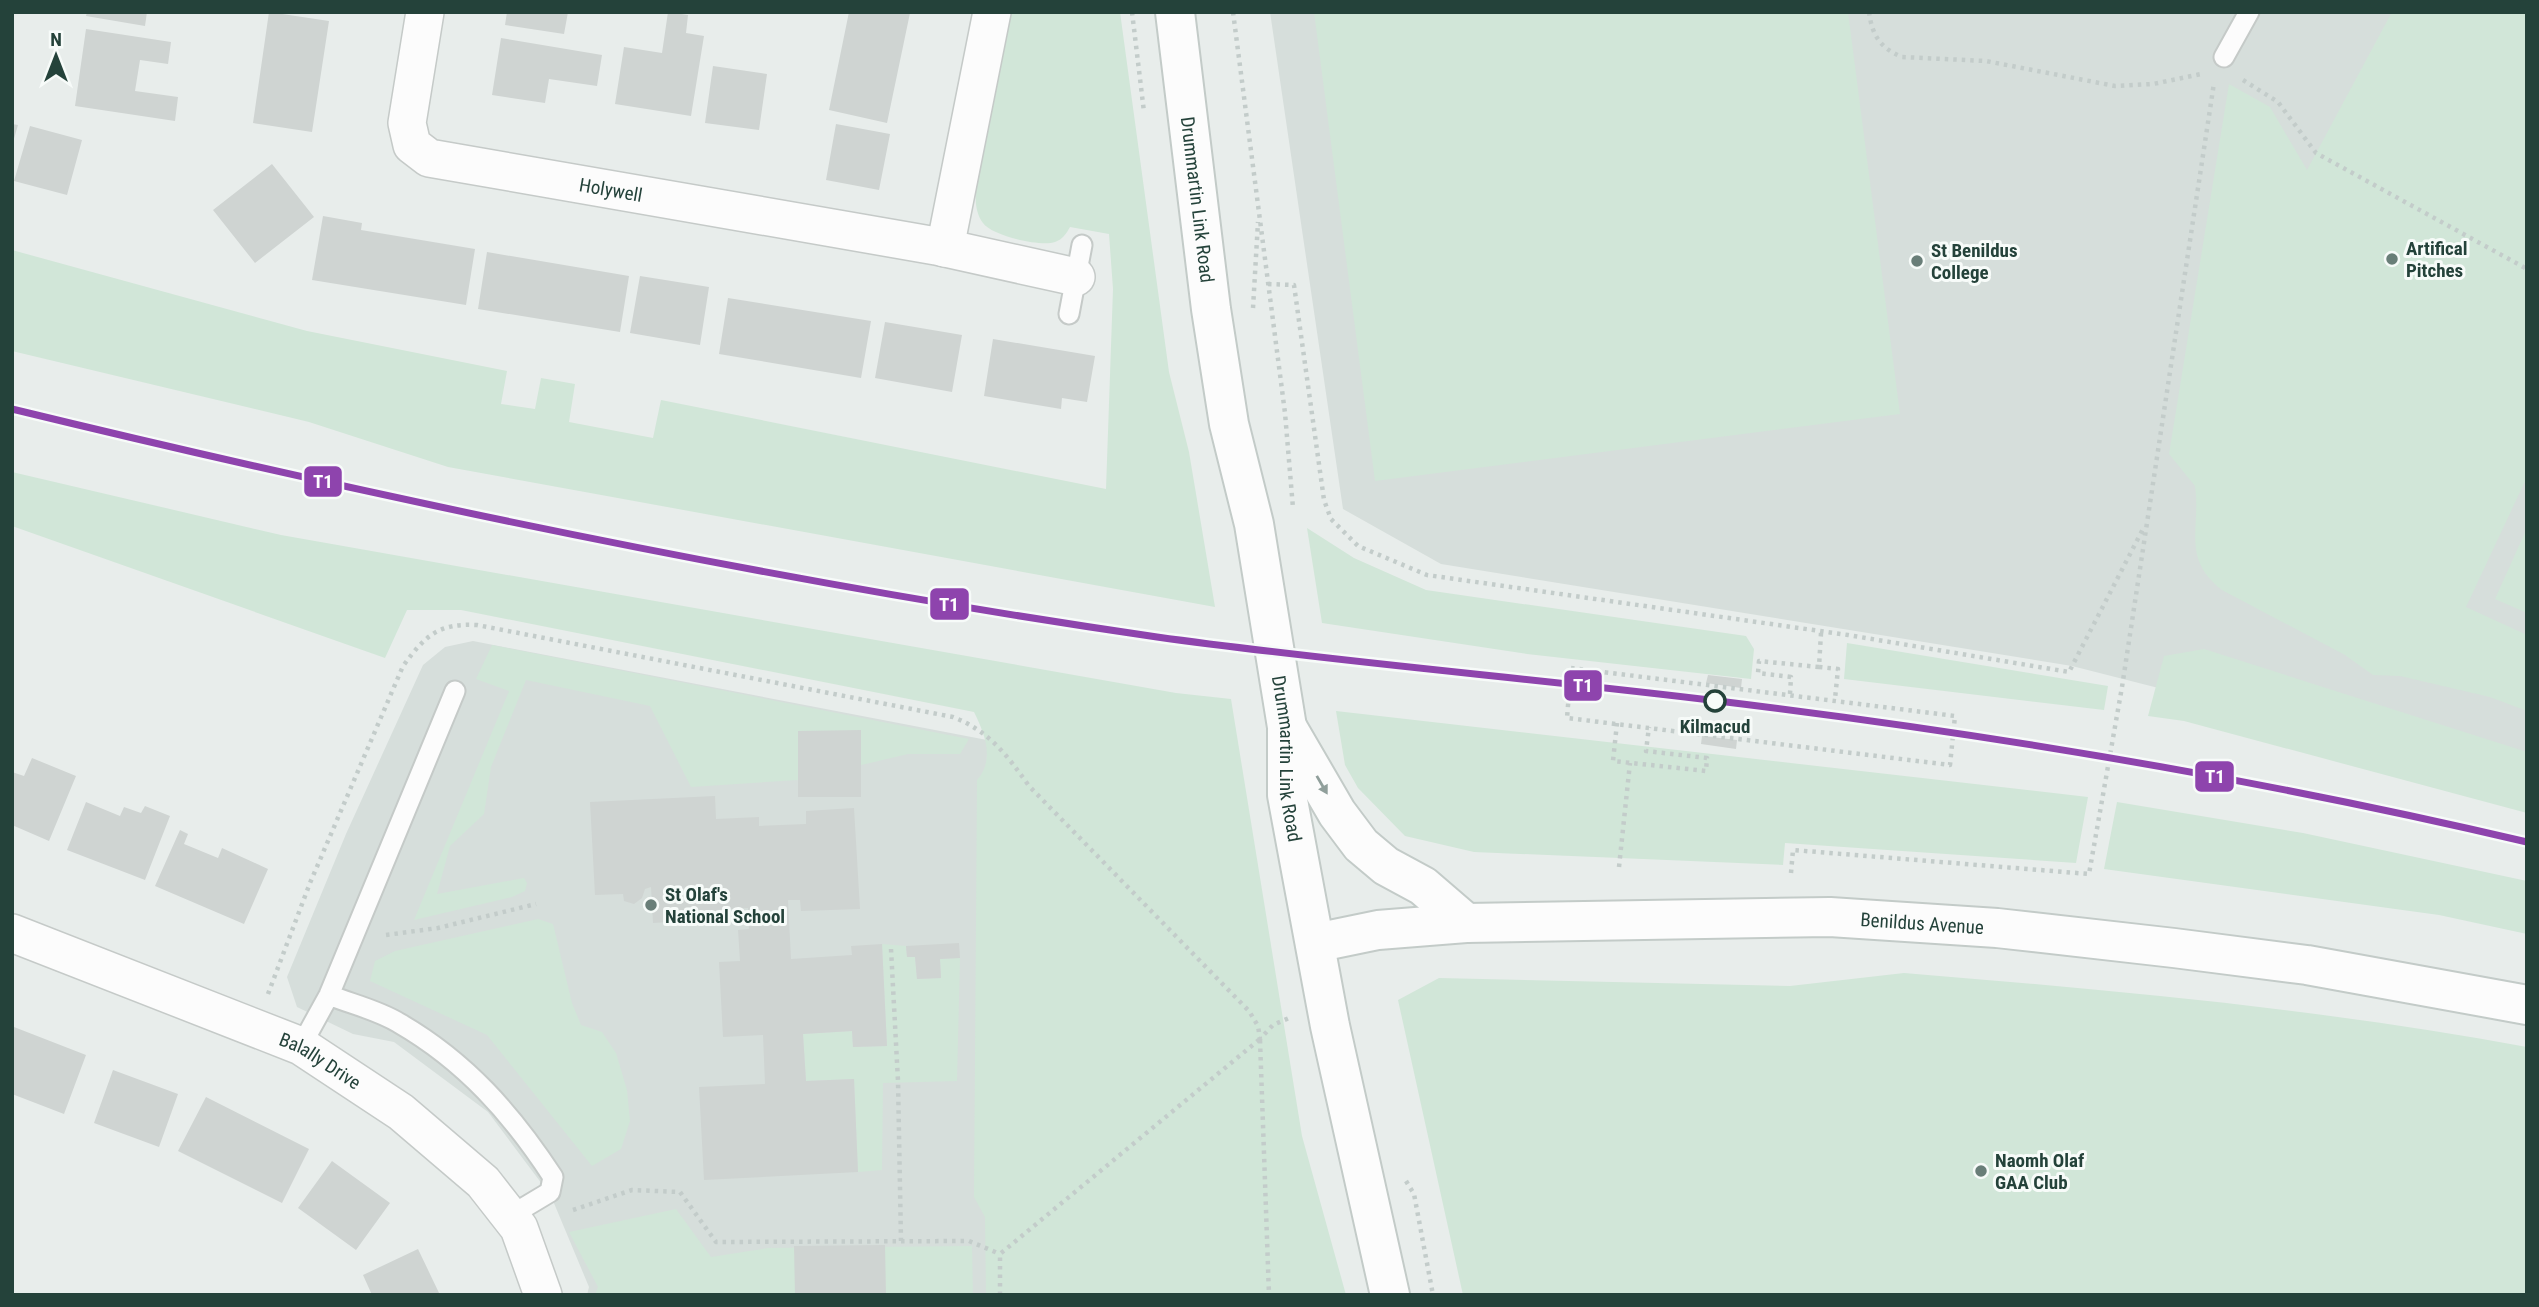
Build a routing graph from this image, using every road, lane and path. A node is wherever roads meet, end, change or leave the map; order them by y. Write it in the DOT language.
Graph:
graph roads {
  1 [pos="425,12"];
  2 [pos="992,12"];
  3 [pos="1175,12"];
  4 [pos="1233,12"];
  5 [pos="1870,12"];
  6 [pos="2249,12"];
  7 [pos="2220,64"];
  8 [pos="945,248"];
  9 [pos="1079,261"];
  10 [pos="2527,270"];
  11 [pos="1268,284"];
  12 [pos="1069,314"];
  13 [pos="1294,517"];
  14 [pos="2143,529"];
  15 [pos="1821,633"];
  16 [pos="1819,667"];
  17 [pos="455,691"];
  18 [pos="1790,694"];
  19 [pos="1835,699"];
  20 [pos="1617,723"];
  21 [pos="1287,727"];
  22 [pos="1649,727"];
  23 [pos="1630,763"];
  24 [pos="1619,867"];
  25 [pos="1791,873"];
  26 [pos="536,904"];
  27 [pos="1466,923"];
  28 [pos="12,933"];
  29 [pos="354,933"];
  30 [pos="1315,943"];
  31 [pos="891,949"];
  32 [pos="329,995"];
  33 [pos="2527,1005"];
  34 [pos="1327,1011"];
  35 [pos="254,1027"];
  36 [pos="1260,1039"];
  37 [pos="301,1046"];
  38 [pos="1415,1194"];
  39 [pos="514,1222"];
  40 [pos="901,1241"];
  41 [pos="1000,1254"];
  42 [pos="543,1295"];
  43 [pos="1000,1295"];
  44 [pos="1269,1295"];
  45 [pos="1390,1295"];
  46 [pos="1433,1295"];
  1 -- 8 [label="street, Holywell"];
  2 -- 8 [label="street"];
  3 -- 21 [label="street, Drummartin Link Road"];
  4 -- 11 [label="path"];
  5 -- 7 [label="path"];
  6 -- 7 [label="lane"];
  7 -- 10 [label="path"];
  7 -- 14 [label="path"];
  8 -- 9 [label="street, Holywell"];
  9 -- 12 [label="lane"];
  11 -- 13 [label="path"];
  11 -- 15 [label="path"];
  14 -- 15 [label="path"];
  14 -- 25 [label="path"];
  15 -- 16 [label="path"];
  16 -- 18 [label="path"];
  16 -- 19 [label="path"];
  17 -- 29 [label="lane"];
  18 -- 19 [label="path"];
  18 -- 20 [label="path"];
  19 -- 22 [label="path"];
  20 -- 22 [label="path"];
  20 -- 23 [label="path"];
  21 -- 27 [label="street, one-way"];
  21 -- 30 [label="street, Drummartin Link Road"];
  22 -- 23 [label="path"];
  23 -- 24 [label="path"];
  26 -- 29 [label="path"];
  27 -- 30 [label="street, Benildus Avenue"];
  27 -- 33 [label="street, Benildus Avenue"];
  28 -- 35 [label="street, Balally Drive"];
  29 -- 32 [label="lane"];
  30 -- 34 [label="street, Drummartin Link Road"];
  31 -- 40 [label="path"];
  32 -- 37 [label="lane"];
  32 -- 39 [label="lane"];
  34 -- 36 [label="path"];
  34 -- 45 [label="street, Drummartin Link Road"];
  35 -- 36 [label="path"];
  35 -- 37 [label="street, Balally Drive"];
  36 -- 41 [label="path"];
  36 -- 44 [label="path"];
  37 -- 39 [label="street, Balally Drive"];
  38 -- 46 [label="path"];
  39 -- 40 [label="path"];
  39 -- 42 [label="street, Balally Drive"];
  40 -- 41 [label="path"];
  41 -- 43 [label="path"];
}
